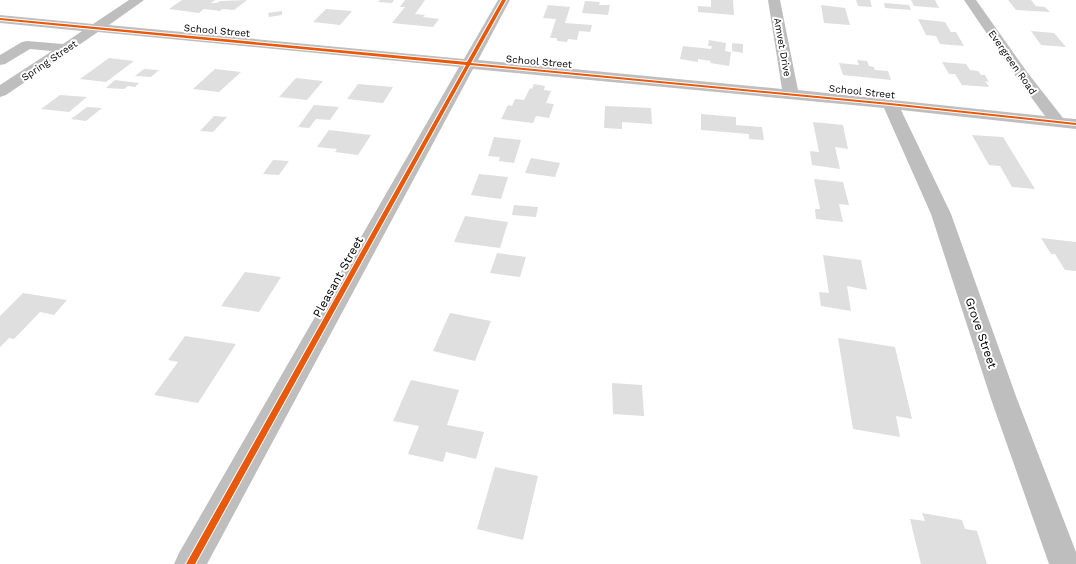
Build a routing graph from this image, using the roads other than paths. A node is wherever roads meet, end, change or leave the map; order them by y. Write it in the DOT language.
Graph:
graph roads {
  1 [pos="138,0"];
  2 [pos="504,0"];
  3 [pos="774,0"];
  4 [pos="970,0"];
  5 [pos="0,19"];
  6 [pos="96,28"];
  7 [pos="7,43"];
  8 [pos="27,45"];
  9 [pos="66,48"];
  10 [pos="0,61"];
  11 [pos="469,64"];
  12 [pos="7,82"];
  13 [pos="0,92"];
  14 [pos="791,95"];
  15 [pos="890,104"];
  16 [pos="1058,122"];
  17 [pos="1076,124"];
  18 [pos="190,564"];
  19 [pos="1065,564"];
  1 -- 6 [label="street, Spring Street"];
  2 -- 11 [label="street, Pleasant Street"];
  3 -- 14 [label="street, Amvet Drive"];
  4 -- 16 [label="street, Evergreen Road"];
  5 -- 6 [label="street, School Street"];
  6 -- 9 [label="street, Spring Street"];
  6 -- 11 [label="street, School Street"];
  7 -- 8 [label="street"];
  8 -- 9 [label="street"];
  8 -- 10 [label="street"];
  9 -- 12 [label="street, Spring Street"];
  11 -- 14 [label="street, School Street"];
  11 -- 18 [label="street, Pleasant Street"];
  12 -- 13 [label="street, Spring Street"];
  14 -- 15 [label="street, School Street"];
  15 -- 16 [label="street, School Street"];
  15 -- 19 [label="street, Grove Street"];
  16 -- 17 [label="street, School Street"];
}
